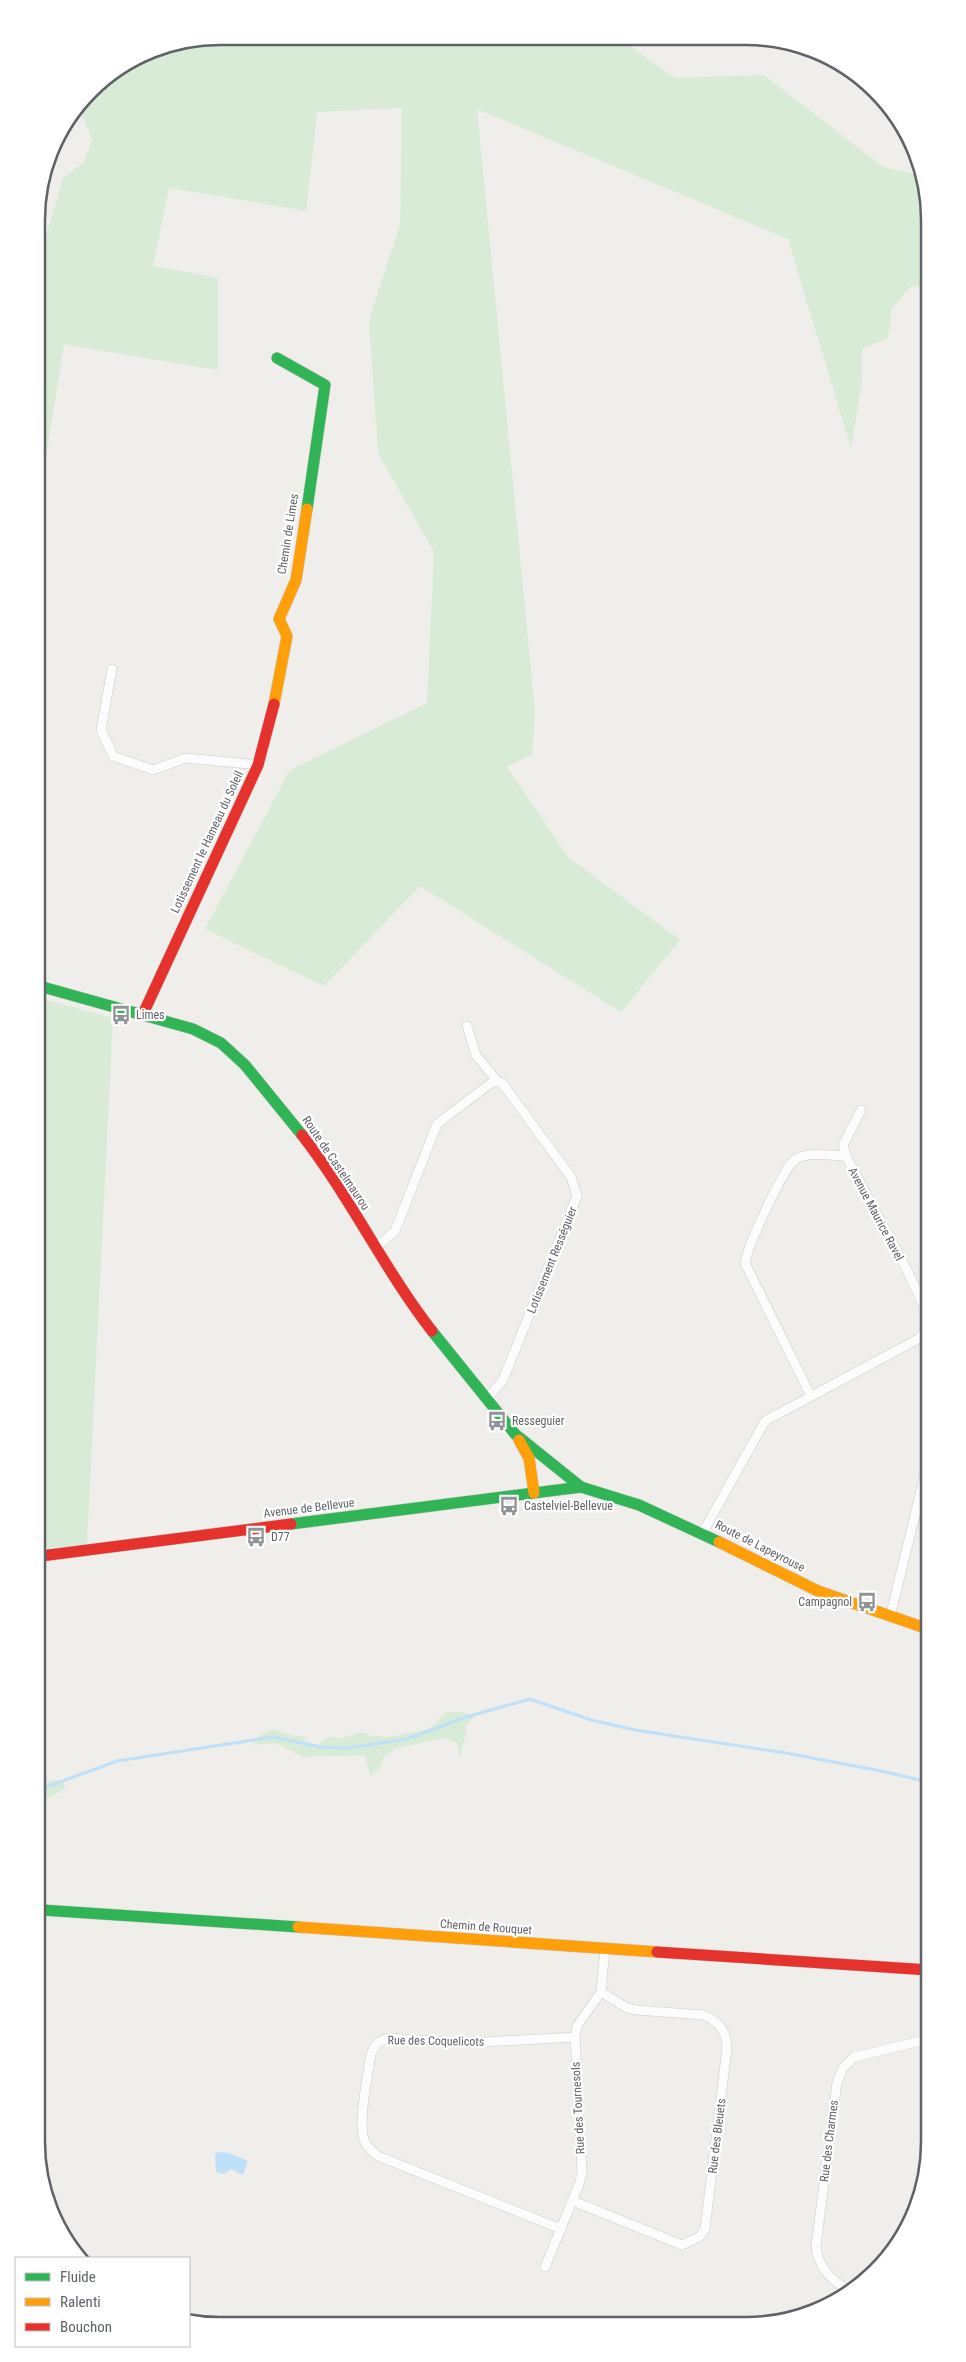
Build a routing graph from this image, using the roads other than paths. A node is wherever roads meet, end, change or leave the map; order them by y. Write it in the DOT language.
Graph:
graph roads {
  1 [pos="277,358"];
  2 [pos="112,669"];
  3 [pos="258,765"];
  4 [pos="45,988"];
  5 [pos="143,1014"];
  6 [pos="467,1026"];
  7 [pos="498,1081"];
  8 [pos="861,1110"];
  9 [pos="846,1156"];
  10 [pos="375,1248"];
  11 [pos="921,1300"];
  12 [pos="921,1336"];
  13 [pos="810,1396"];
  14 [pos="486,1400"];
  15 [pos="515,1434"];
  16 [pos="551,1463"];
  17 [pos="531,1476"];
  18 [pos="582,1487"];
  19 [pos="921,1490"];
  20 [pos="534,1493"];
  21 [pos="703,1532"];
  22 [pos="45,1555"];
  23 [pos="890,1617"];
  24 [pos="921,1627"];
  25 [pos="45,1910"];
  26 [pos="605,1949"];
  27 [pos="921,1969"];
  28 [pos="601,1992"];
  29 [pos="575,2037"];
  30 [pos="921,2041"];
  31 [pos="573,2201"];
  32 [pos="561,2229"];
  33 [pos="546,2267"];
  34 [pos="842,2287"];
  1 -- 3 [label="street, Chemin de Limes"];
  2 -- 3 [label="street, Lotissement le Hameau du Soleil"];
  3 -- 5 [label="street, Lotissement le Hameau du Soleil"];
  4 -- 5 [label="street, Route de Castelmaurou"];
  5 -- 10 [label="street, Route de Castelmaurou"];
  6 -- 7 [label="street, Lotissement Rességuier"];
  7 -- 10 [label="street"];
  7 -- 14 [label="street, Lotissement Rességuier"];
  8 -- 9 [label="street"];
  9 -- 11 [label="street, Avenue Maurice Ravel"];
  9 -- 13 [label="street, Avenue Maurice Ravel"];
  10 -- 14 [label="street, Route de Castelmaurou"];
  12 -- 13 [label="street"];
  13 -- 21 [label="street"];
  14 -- 15 [label="street, Route de Castelmaurou"];
  15 -- 16 [label="street, Route de Castelmaurou"];
  15 -- 17 [label="street, Route de Castelmaurou"];
  16 -- 17 [label="street"];
  16 -- 18 [label="street, Route de Castelmaurou"];
  17 -- 20 [label="street, Route de Castelmaurou"];
  18 -- 20 [label="street, Avenue de Bellevue"];
  18 -- 21 [label="street, Route de Lapeyrouse"];
  19 -- 23 [label="street"];
  20 -- 22 [label="street, Avenue de Bellevue"];
  21 -- 23 [label="street, Route de Lapeyrouse"];
  23 -- 24 [label="street, Route de Lapeyrouse"];
  25 -- 26 [label="street, Chemin de Rouquet"];
  26 -- 27 [label="street, Chemin de Rouquet"];
  26 -- 28 [label="street, Rue des Tournesols"];
  28 -- 29 [label="street, Rue des Tournesols"];
  28 -- 31 [label="street, Rue des Bleuets"];
  29 -- 31 [label="street, Rue des Tournesols"];
  29 -- 32 [label="street, Rue des Coquelicots"];
  30 -- 34 [label="street, Rue des Charmes"];
  31 -- 32 [label="street, Rue des Tournesols"];
  32 -- 33 [label="street, Rue des Tournesols"];
}
